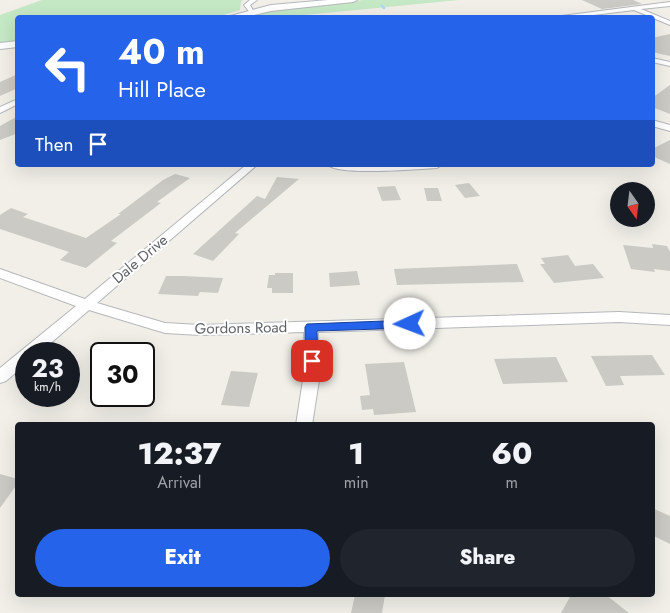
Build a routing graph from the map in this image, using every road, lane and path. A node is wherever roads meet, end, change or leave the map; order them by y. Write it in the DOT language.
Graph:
graph roads {
  1 [pos="254,0"];
  2 [pos="354,0"];
  3 [pos="670,4"];
  4 [pos="633,8"];
  5 [pos="251,12"];
  6 [pos="239,15"];
  7 [pos="574,15"];
  8 [pos="650,15"];
  9 [pos="655,17"];
  10 [pos="670,23"];
  11 [pos="15,44"];
  12 [pos="0,46"];
  13 [pos="655,61"];
  14 [pos="670,64"];
  15 [pos="15,102"];
  16 [pos="0,110"];
  17 [pos="655,123"];
  18 [pos="670,128"];
  19 [pos="250,167"];
  20 [pos="354,167"];
  21 [pos="389,167"];
  22 [pos="0,273"];
  23 [pos="86,304"];
  24 [pos="670,320"];
  25 [pos="311,327"];
  26 [pos="41,342"];
  27 [pos="15,364"];
  28 [pos="0,377"];
  29 [pos="304,422"];
  1 -- 5 [label="street"];
  2 -- 5 [label="main road"];
  3 -- 4 [label="street"];
  4 -- 7 [label="street"];
  4 -- 8 [label="street"];
  5 -- 6 [label="main road"];
  9 -- 10 [label="street"];
  11 -- 12 [label="main road"];
  13 -- 14 [label="street"];
  15 -- 16 [label="street"];
  17 -- 18 [label="street"];
  19 -- 23 [label="street, Dale Drive"];
  20 -- 21 [label="street"];
  22 -- 23 [label="street, Gordons Road"];
  23 -- 25 [label="street, Gordons Road"];
  23 -- 26 [label="street, Dale Drive"];
  24 -- 25 [label="street, Gordons Road"];
  25 -- 29 [label="street"];
  27 -- 28 [label="street, Dale Drive"];
}
